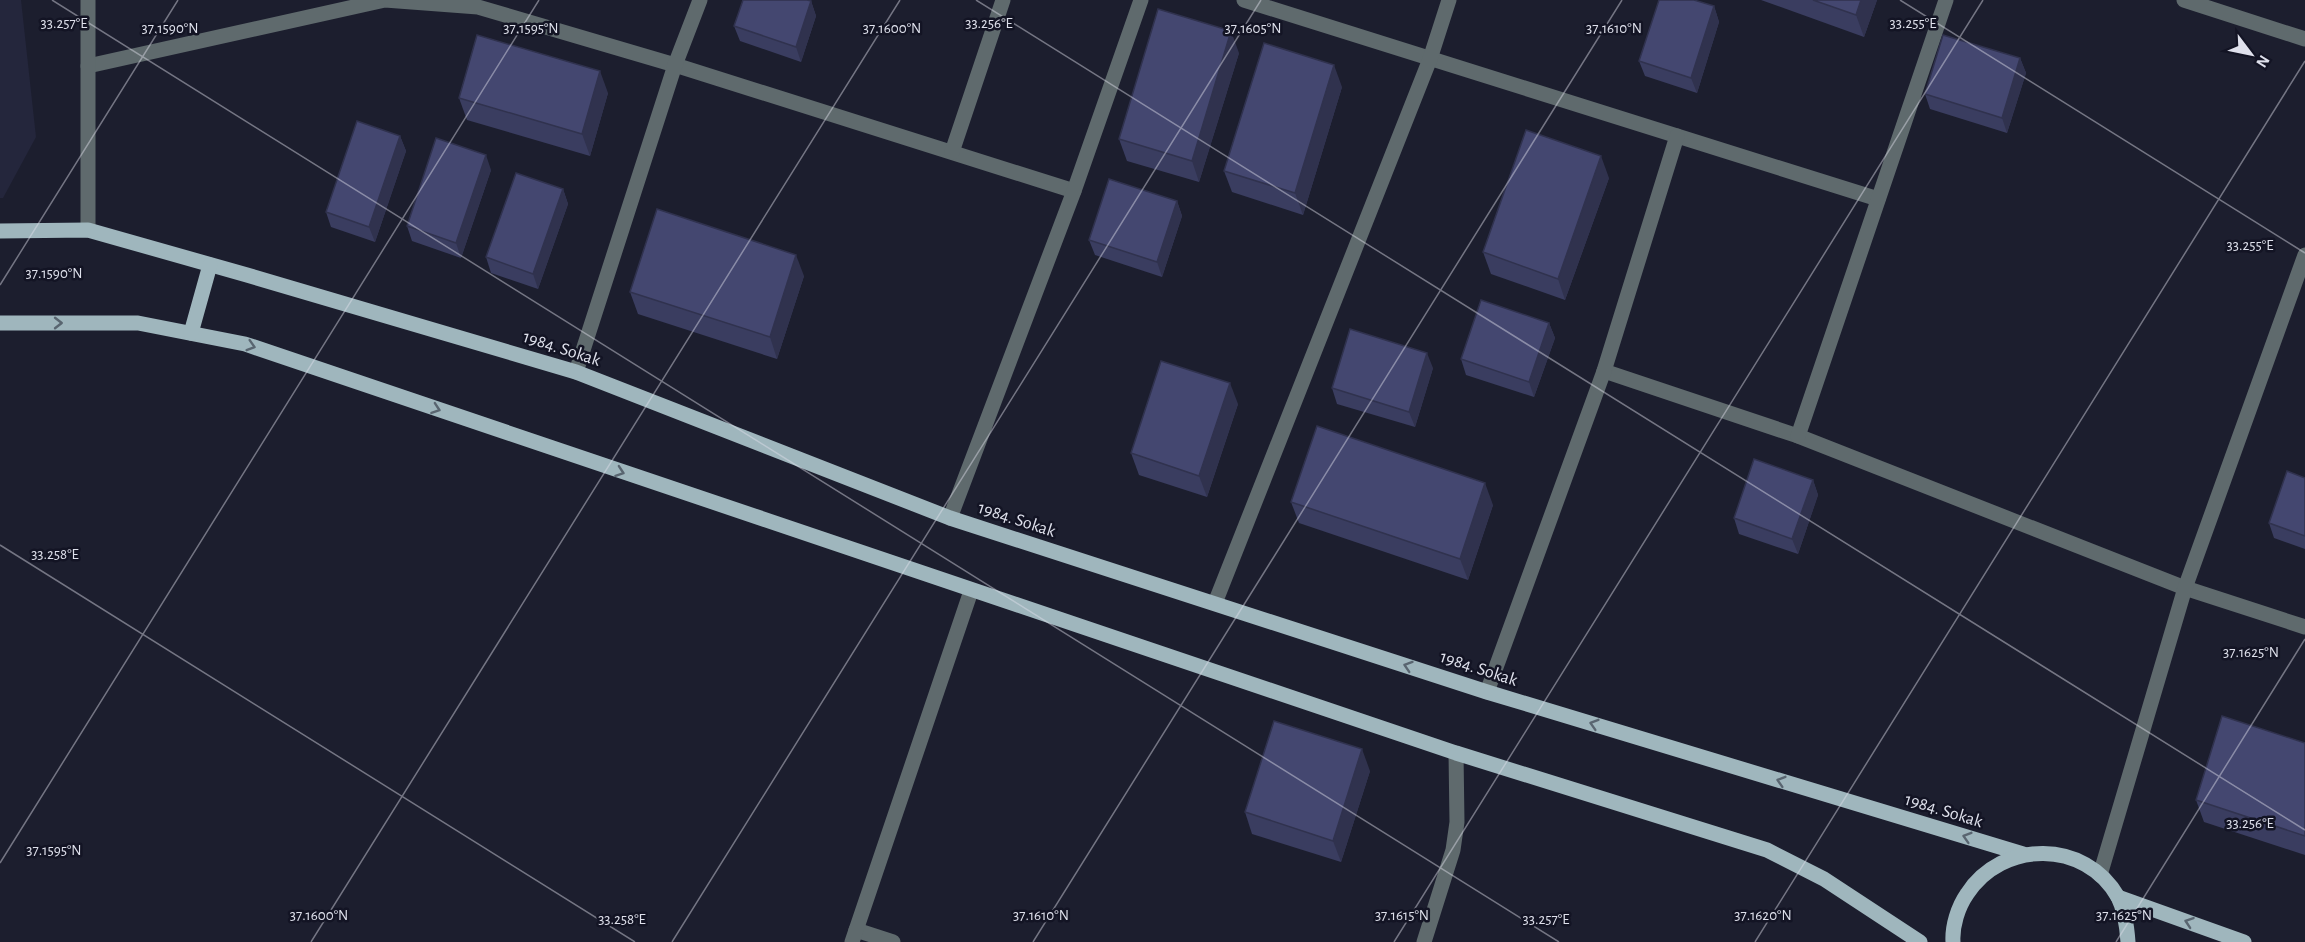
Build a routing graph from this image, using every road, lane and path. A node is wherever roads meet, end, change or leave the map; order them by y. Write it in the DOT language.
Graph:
graph roads {
  1 [pos="88,0"];
  2 [pos="385,0"];
  3 [pos="700,0"];
  4 [pos="1003,0"];
  5 [pos="1141,0"];
  6 [pos="1244,0"];
  7 [pos="1449,0"];
  8 [pos="1946,0"];
  9 [pos="2184,0"];
  10 [pos="2305,39"];
  11 [pos="1431,59"];
  12 [pos="675,65"];
  13 [pos="88,66"];
  14 [pos="1677,136"];
  15 [pos="952,152"];
  16 [pos="1074,191"];
  17 [pos="1878,199"];
  18 [pos="0,231"];
  19 [pos="88,231"];
  20 [pos="2305,255"];
  21 [pos="210,265"];
  22 [pos="0,323"];
  23 [pos="191,333"];
  24 [pos="1604,371"];
  25 [pos="576,372"];
  26 [pos="1798,436"];
  27 [pos="950,518"];
  28 [pos="2185,588"];
  29 [pos="971,591"];
  30 [pos="1215,603"];
  31 [pos="2305,627"];
  32 [pos="1487,692"];
  33 [pos="1456,753"];
  34 [pos="2023,854"];
  35 [pos="2100,875"];
  36 [pos="2118,897"];
  37 [pos="854,936"];
  38 [pos="893,942"];
  39 [pos="1424,942"];
  40 [pos="1920,942"];
  41 [pos="1953,942"];
  42 [pos="2128,942"];
  43 [pos="2244,942"];
  1 -- 13 [label="street"];
  2 -- 12 [label="street"];
  2 -- 13 [label="street"];
  3 -- 12 [label="street"];
  4 -- 15 [label="street"];
  5 -- 16 [label="street"];
  6 -- 11 [label="street"];
  7 -- 11 [label="street"];
  8 -- 17 [label="street"];
  9 -- 10 [label="street"];
  11 -- 14 [label="street"];
  11 -- 30 [label="street"];
  12 -- 15 [label="street"];
  12 -- 25 [label="street"];
  13 -- 19 [label="street"];
  14 -- 17 [label="street"];
  14 -- 24 [label="street"];
  15 -- 16 [label="street"];
  16 -- 27 [label="street"];
  17 -- 26 [label="street"];
  18 -- 19 [label="main road, 1984. Sokak"];
  19 -- 21 [label="main road, 1984. Sokak"];
  20 -- 28 [label="street"];
  21 -- 23 [label="main road"];
  21 -- 25 [label="main road, 1984. Sokak"];
  22 -- 23 [label="main road, one-way"];
  23 -- 29 [label="main road, one-way"];
  24 -- 26 [label="street"];
  24 -- 32 [label="street"];
  25 -- 27 [label="main road, 1984. Sokak"];
  26 -- 28 [label="street"];
  27 -- 30 [label="main road, 1984. Sokak"];
  28 -- 31 [label="street"];
  28 -- 35 [label="street"];
  29 -- 33 [label="main road"];
  29 -- 37 [label="street"];
  32 -- 30 [label="main road, 1984. Sokak, one-way"];
  34 -- 32 [label="main road, 1984. Sokak, one-way"];
  33 -- 39 [label="street"];
  33 -- 40 [label="main road"];
  34 -- 35 [label="main road"];
  34 -- 41 [label="main road"];
  35 -- 36 [label="main road"];
  36 -- 42 [label="main road"];
  43 -- 36 [label="main road, one-way"];
  37 -- 38 [label="street"];
}
